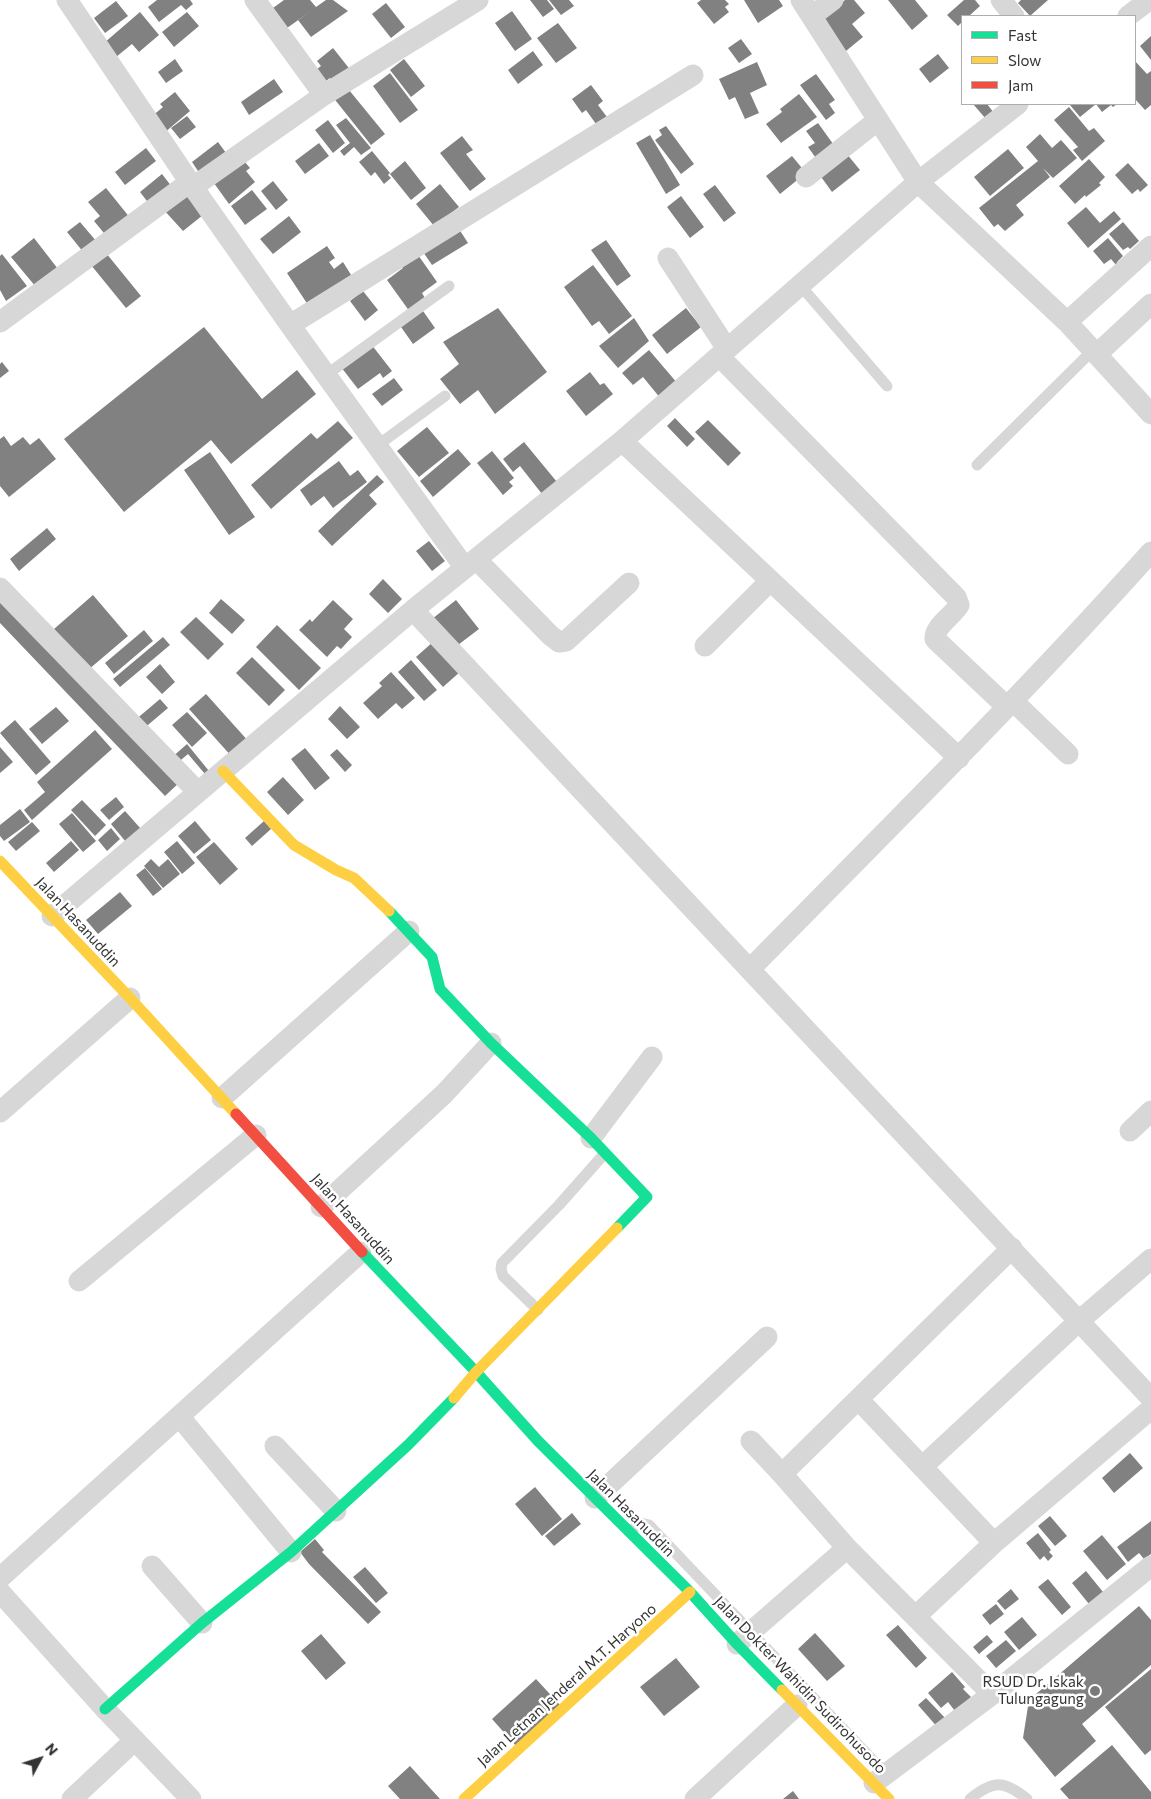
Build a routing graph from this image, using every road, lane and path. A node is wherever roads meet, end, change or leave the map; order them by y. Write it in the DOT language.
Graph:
graph roads {
  1 [pos="67,0"];
  2 [pos="255,0"];
  3 [pos="478,0"];
  4 [pos="833,0"];
  5 [pos="1001,0"];
  6 [pos="1149,0"];
  7 [pos="806,8"];
  8 [pos="1013,15"];
  9 [pos="1129,15"];
  10 [pos="692,74"];
  11 [pos="324,95"];
  12 [pos="1017,105"];
  13 [pos="878,120"];
  14 [pos="806,177"];
  15 [pos="918,182"];
  16 [pos="192,184"];
  17 [pos="1151,246"];
  18 [pos="668,258"];
  19 [pos="449,286"];
  20 [pos="800,286"];
  21 [pos="1151,304"];
  22 [pos="0,322"];
  23 [pos="1067,322"];
  24 [pos="290,325"];
  25 [pos="723,352"];
  26 [pos="1095,352"];
  27 [pos="326,375"];
  28 [pos="887,386"];
  29 [pos="445,396"];
  30 [pos="1151,414"];
  31 [pos="622,441"];
  32 [pos="378,445"];
  33 [pos="977,465"];
  34 [pos="1151,552"];
  35 [pos="471,563"];
  36 [pos="770,580"];
  37 [pos="629,583"];
  38 [pos="0,588"];
  39 [pos="413,610"];
  40 [pos="706,646"];
  41 [pos="1010,704"];
  42 [pos="1068,754"];
  43 [pos="959,758"];
  44 [pos="222,771"];
  45 [pos="198,792"];
  46 [pos="0,861"];
  47 [pos="52,916"];
  48 [pos="409,931"];
  49 [pos="750,969"];
  50 [pos="130,998"];
  51 [pos="491,1043"];
  52 [pos="652,1057"];
  53 [pos="222,1098"];
  54 [pos="1151,1111"];
  55 [pos="0,1112"];
  56 [pos="1130,1131"];
  57 [pos="256,1135"];
  58 [pos="591,1138"];
  59 [pos="605,1154"];
  60 [pos="321,1207"];
  61 [pos="1012,1248"];
  62 [pos="361,1252"];
  63 [pos="1151,1259"];
  64 [pos="79,1281"];
  65 [pos="538,1310"];
  66 [pos="1079,1321"];
  67 [pos="766,1337"];
  68 [pos="476,1372"];
  69 [pos="1151,1398"];
  70 [pos="858,1400"];
  71 [pos="1151,1409"];
  72 [pos="179,1416"];
  73 [pos="751,1440"];
  74 [pos="275,1446"];
  75 [pos="922,1467"];
  76 [pos="782,1474"];
  77 [pos="595,1498"];
  78 [pos="336,1511"];
  79 [pos="629,1532"];
  80 [pos="994,1543"];
  81 [pos="847,1548"];
  82 [pos="290,1552"];
  83 [pos="152,1566"];
  84 [pos="1151,1566"];
  85 [pos="0,1578"];
  86 [pos="0,1592"];
  87 [pos="690,1592"];
  88 [pos="916,1616"];
  89 [pos="202,1623"];
  90 [pos="744,1638"];
  91 [pos="984,1686"];
  92 [pos="797,1705"];
  93 [pos="105,1708"];
  94 [pos="135,1740"];
  95 [pos="880,1778"];
  96 [pos="72,1799"];
  97 [pos="191,1799"];
  98 [pos="464,1799"];
  99 [pos="694,1799"];
  100 [pos="889,1799"];
  101 [pos="970,1799"];
  102 [pos="1027,1799"];
  1 -- 16 [label="street"];
  2 -- 11 [label="street"];
  3 -- 11 [label="street"];
  4 -- 7 [label="street"];
  5 -- 8 [label="street"];
  6 -- 9 [label="street"];
  7 -- 13 [label="street"];
  10 -- 24 [label="street"];
  11 -- 16 [label="street"];
  12 -- 15 [label="street"];
  13 -- 14 [label="street"];
  13 -- 15 [label="street"];
  15 -- 20 [label="street"];
  15 -- 23 [label="street"];
  16 -- 22 [label="street"];
  16 -- 24 [label="street"];
  17 -- 23 [label="street"];
  18 -- 25 [label="street"];
  19 -- 27 [label="lane"];
  20 -- 25 [label="street"];
  20 -- 28 [label="lane"];
  21 -- 26 [label="street"];
  23 -- 26 [label="street"];
  24 -- 27 [label="street"];
  25 -- 31 [label="street"];
  25 -- 41 [label="street"];
  26 -- 30 [label="street"];
  26 -- 33 [label="lane"];
  27 -- 32 [label="street"];
  29 -- 32 [label="lane"];
  31 -- 35 [label="street"];
  31 -- 36 [label="street"];
  32 -- 35 [label="street"];
  34 -- 41 [label="street"];
  35 -- 37 [label="street"];
  35 -- 39 [label="street"];
  36 -- 40 [label="street"];
  36 -- 43 [label="street"];
  38 -- 45 [label="street"];
  39 -- 44 [label="street"];
  39 -- 49 [label="street"];
  41 -- 42 [label="street"];
  41 -- 43 [label="street"];
  43 -- 49 [label="street"];
  44 -- 45 [label="street"];
  44 -- 48 [label="street"];
  45 -- 47 [label="street"];
  46 -- 47 [label="street, Jalan Hasanuddin"];
  47 -- 50 [label="street, Jalan Hasanuddin"];
  48 -- 51 [label="street"];
  48 -- 53 [label="street"];
  49 -- 61 [label="street"];
  50 -- 53 [label="street, Jalan Hasanuddin"];
  50 -- 55 [label="street"];
  51 -- 58 [label="street"];
  51 -- 60 [label="street"];
  52 -- 58 [label="street"];
  53 -- 57 [label="street, Jalan Hasanuddin"];
  54 -- 56 [label="street"];
  57 -- 60 [label="street, Jalan Hasanuddin"];
  57 -- 64 [label="street"];
  58 -- 59 [label="street"];
  59 -- 65 [label="lane"];
  59 -- 65 [label="street"];
  60 -- 62 [label="street, Jalan Hasanuddin"];
  61 -- 66 [label="street"];
  61 -- 70 [label="street"];
  62 -- 68 [label="street, Jalan Hasanuddin"];
  62 -- 72 [label="street"];
  63 -- 66 [label="street"];
  65 -- 68 [label="street"];
  66 -- 69 [label="street"];
  66 -- 75 [label="street"];
  67 -- 77 [label="street"];
  68 -- 77 [label="street, Jalan Hasanuddin"];
  68 -- 78 [label="street"];
  70 -- 75 [label="street"];
  70 -- 76 [label="street"];
  71 -- 80 [label="street"];
  72 -- 82 [label="street"];
  72 -- 85 [label="street"];
  73 -- 76 [label="street"];
  74 -- 78 [label="street"];
  75 -- 80 [label="street"];
  76 -- 81 [label="street"];
  77 -- 79 [label="street, Jalan Hasanuddin"];
  78 -- 82 [label="street"];
  79 -- 87 [label="street, Jalan Hasanuddin"];
  79 -- 90 [label="lane"];
  80 -- 88 [label="street"];
  81 -- 88 [label="street"];
  81 -- 90 [label="street"];
  82 -- 89 [label="street"];
  83 -- 89 [label="street"];
  84 -- 95 [label="street"];
  86 -- 93 [label="street"];
  87 -- 90 [label="street, Jalan Dokter Wahidin Sudirohusodo"];
  87 -- 98 [label="street, Jalan Letnan Jenderal M.T. Haryono"];
  88 -- 91 [label="street"];
  89 -- 93 [label="street"];
  90 -- 92 [label="street, Jalan Dokter Wahidin Sudirohusodo"];
  90 -- 95 [label="lane"];
  92 -- 95 [label="street, Jalan Dokter Wahidin Sudirohusodo"];
  92 -- 99 [label="street"];
  93 -- 94 [label="street"];
  94 -- 96 [label="street"];
  94 -- 97 [label="street"];
  95 -- 100 [label="street, Jalan Dokter Wahidin Sudirohusodo"];
  101 -- 102 [label="lane"];
}
